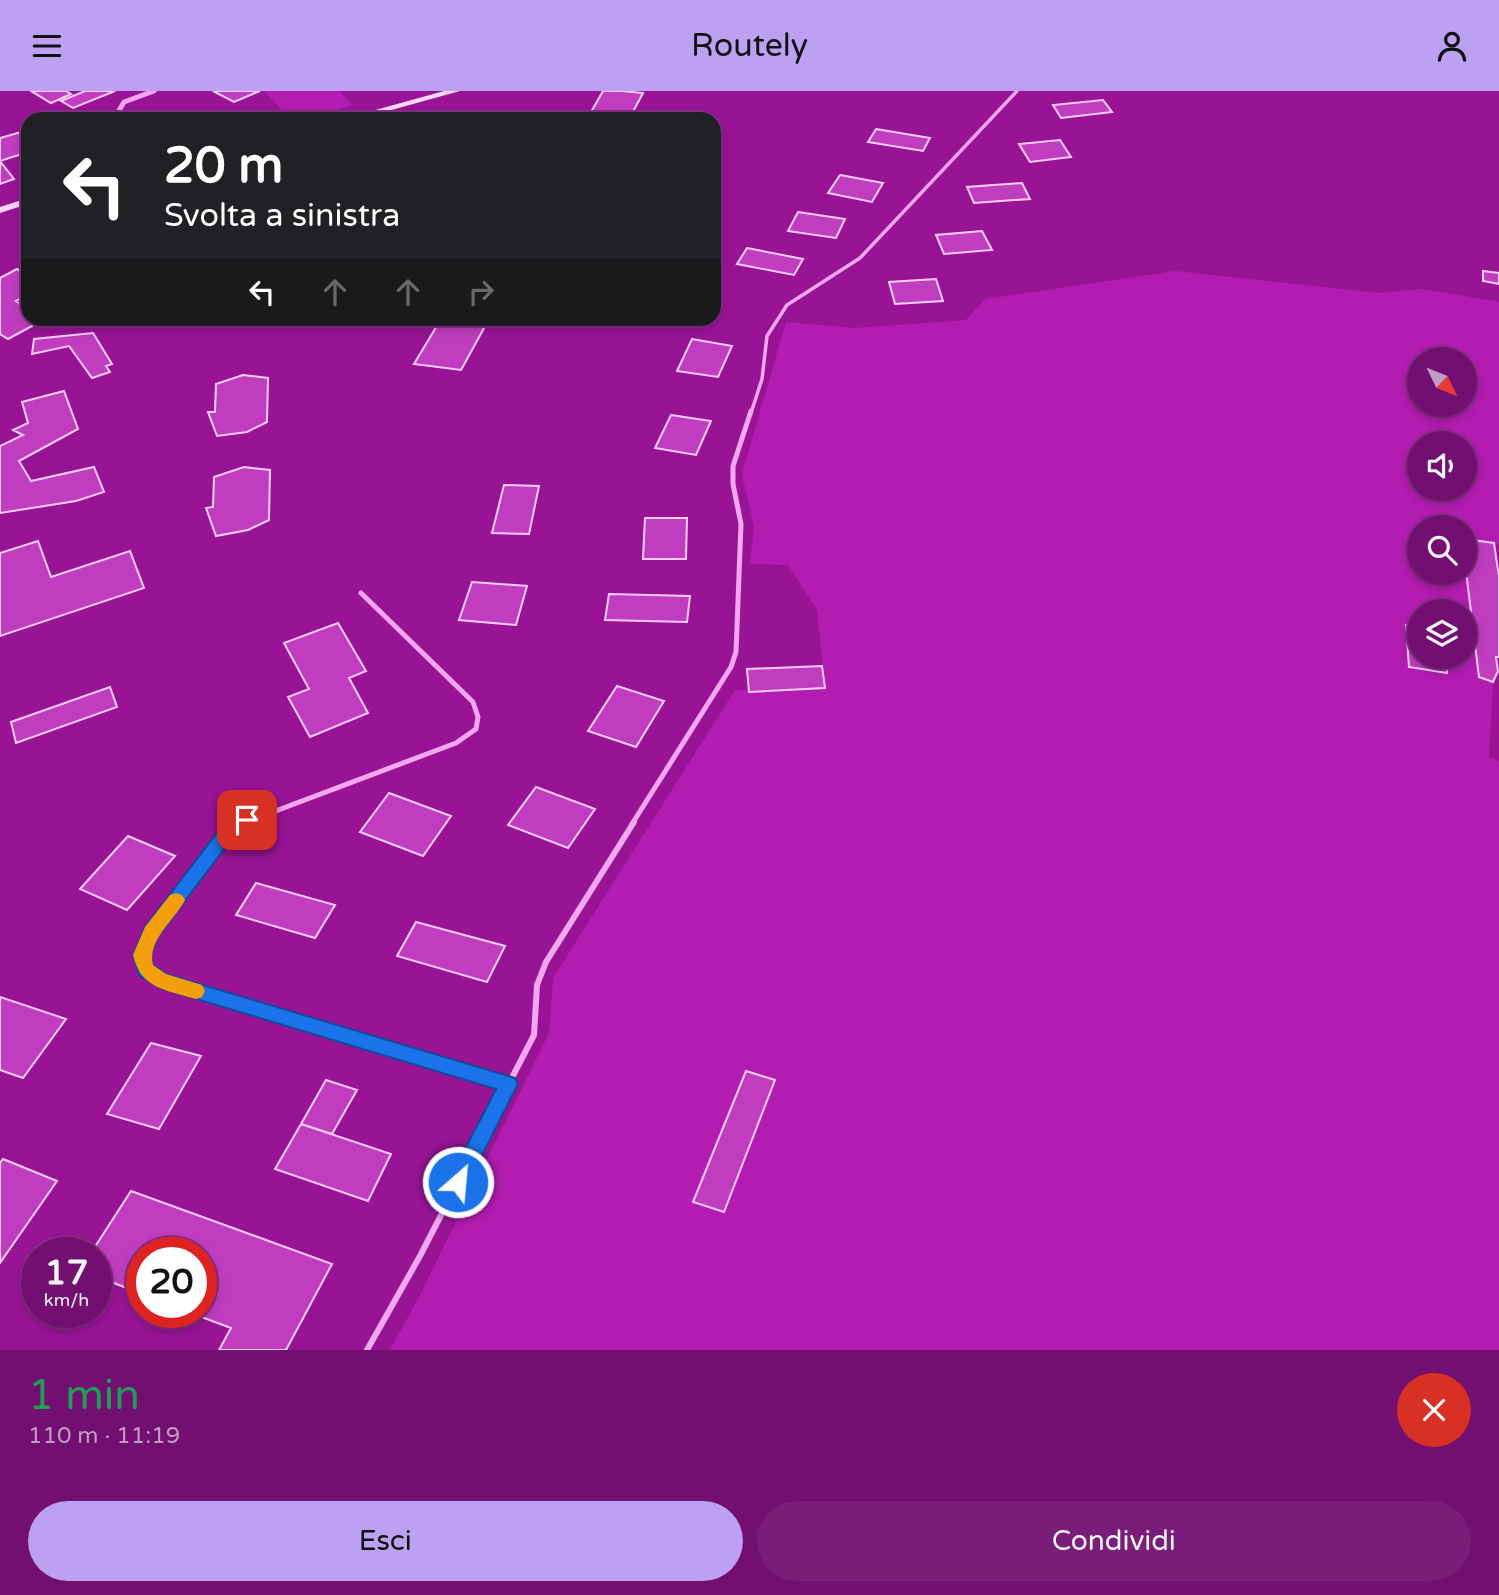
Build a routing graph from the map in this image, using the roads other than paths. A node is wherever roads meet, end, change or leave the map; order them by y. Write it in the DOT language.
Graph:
graph roads {
  1 [pos="154,91"];
  2 [pos="454,91"];
  3 [pos="1017,91"];
  4 [pos="118,112"];
  5 [pos="374,112"];
  6 [pos="21,203"];
  7 [pos="0,210"];
  8 [pos="361,593"];
  9 [pos="508,1084"];
  10 [pos="367,1350"];
  1 -- 4 [label="street"];
  2 -- 5 [label="street"];
  3 -- 9 [label="lane"];
  6 -- 7 [label="street"];
  8 -- 9 [label="lane"];
  9 -- 10 [label="lane"];
}
